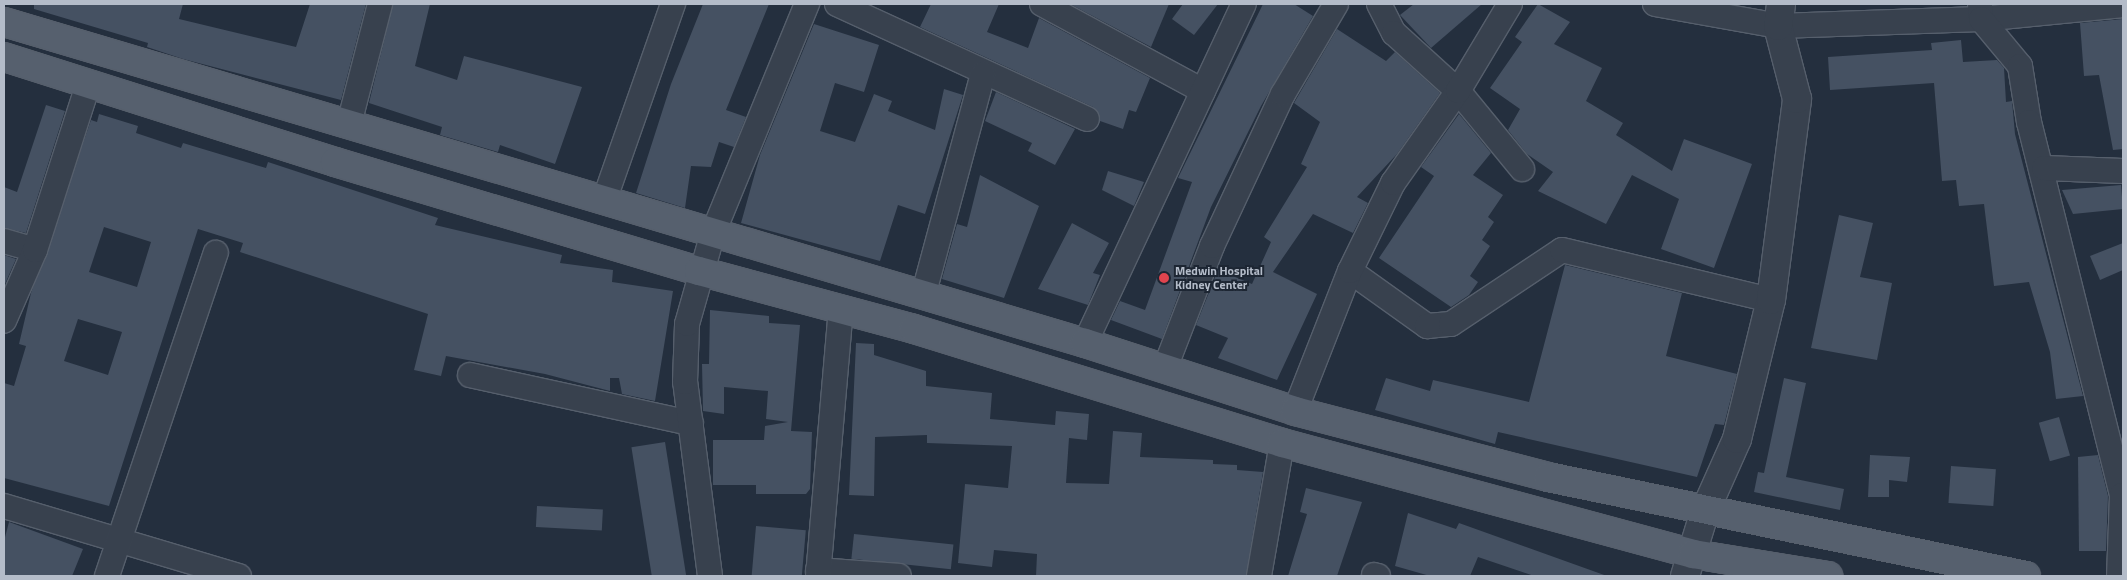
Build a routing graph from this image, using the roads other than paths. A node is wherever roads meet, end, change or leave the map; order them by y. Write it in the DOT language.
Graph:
graph roads {
  1 [pos="380,4"];
  2 [pos="673,4"];
  3 [pos="807,4"];
  4 [pos="837,4"];
  5 [pos="1042,4"];
  6 [pos="1244,4"];
  7 [pos="1336,4"];
  8 [pos="1379,4"];
  9 [pos="1510,4"];
  10 [pos="1655,4"];
  11 [pos="2123,5"];
  12 [pos="1981,11"];
  13 [pos="1780,15"];
  14 [pos="4,22"];
  15 [pos="4,57"];
  16 [pos="983,74"];
  17 [pos="89,82"];
  18 [pos="1203,91"];
  19 [pos="1458,91"];
  20 [pos="1087,119"];
  21 [pos="349,124"];
  22 [pos="2044,168"];
  23 [pos="1522,169"];
  24 [pos="2123,171"];
  25 [pos="604,201"];
  26 [pos="713,232"];
  27 [pos="4,241"];
  28 [pos="34,250"];
  29 [pos="216,253"];
  30 [pos="699,271"];
  31 [pos="1350,271"];
  32 [pos="923,296"];
  33 [pos="1770,300"];
  34 [pos="841,310"];
  35 [pos="4,321"];
  36 [pos="1084,343"];
  37 [pos="1165,368"];
  38 [pos="470,375"];
  39 [pos="1295,411"];
  40 [pos="691,423"];
  41 [pos="1282,443"];
  42 [pos="4,506"];
  43 [pos="1705,511"];
  44 [pos="120,541"];
  45 [pos="1689,565"];
  46 [pos="818,573"];
  47 [pos="107,576"];
  48 [pos="239,576"];
  49 [pos="710,576"];
  50 [pos="899,576"];
  51 [pos="1259,576"];
  52 [pos="1828,576"];
  53 [pos="2026,576"];
  54 [pos="2119,576"];
  1 -- 21 [label="street"];
  2 -- 25 [label="street"];
  3 -- 26 [label="street"];
  4 -- 16 [label="street"];
  5 -- 18 [label="street"];
  6 -- 18 [label="street"];
  7 -- 37 [label="street"];
  8 -- 19 [label="street"];
  9 -- 19 [label="street"];
  10 -- 13 [label="street"];
  11 -- 12 [label="street"];
  12 -- 13 [label="street"];
  12 -- 22 [label="street"];
  13 -- 33 [label="street"];
  14 -- 21 [label="main road"];
  15 -- 17 [label="main road"];
  16 -- 20 [label="street"];
  16 -- 32 [label="street"];
  17 -- 28 [label="street"];
  17 -- 30 [label="main road"];
  18 -- 36 [label="street"];
  19 -- 23 [label="street"];
  19 -- 31 [label="street"];
  21 -- 25 [label="main road"];
  22 -- 24 [label="street"];
  22 -- 54 [label="street"];
  25 -- 26 [label="main road"];
  26 -- 30 [label="street"];
  26 -- 32 [label="main road"];
  27 -- 28 [label="street"];
  28 -- 35 [label="street"];
  29 -- 44 [label="street"];
  30 -- 34 [label="main road"];
  30 -- 40 [label="street"];
  31 -- 33 [label="street"];
  31 -- 39 [label="street"];
  32 -- 36 [label="main road"];
  33 -- 43 [label="street"];
  34 -- 41 [label="main road"];
  34 -- 46 [label="street"];
  36 -- 37 [label="main road"];
  37 -- 39 [label="main road"];
  38 -- 40 [label="street"];
  39 -- 43 [label="main road"];
  40 -- 49 [label="street"];
  41 -- 45 [label="main road"];
  41 -- 51 [label="street"];
  42 -- 44 [label="street"];
  43 -- 45 [label="street"];
  43 -- 53 [label="main road"];
  44 -- 47 [label="street"];
  44 -- 48 [label="street"];
  45 -- 52 [label="main road"];
  46 -- 50 [label="street"];
}
